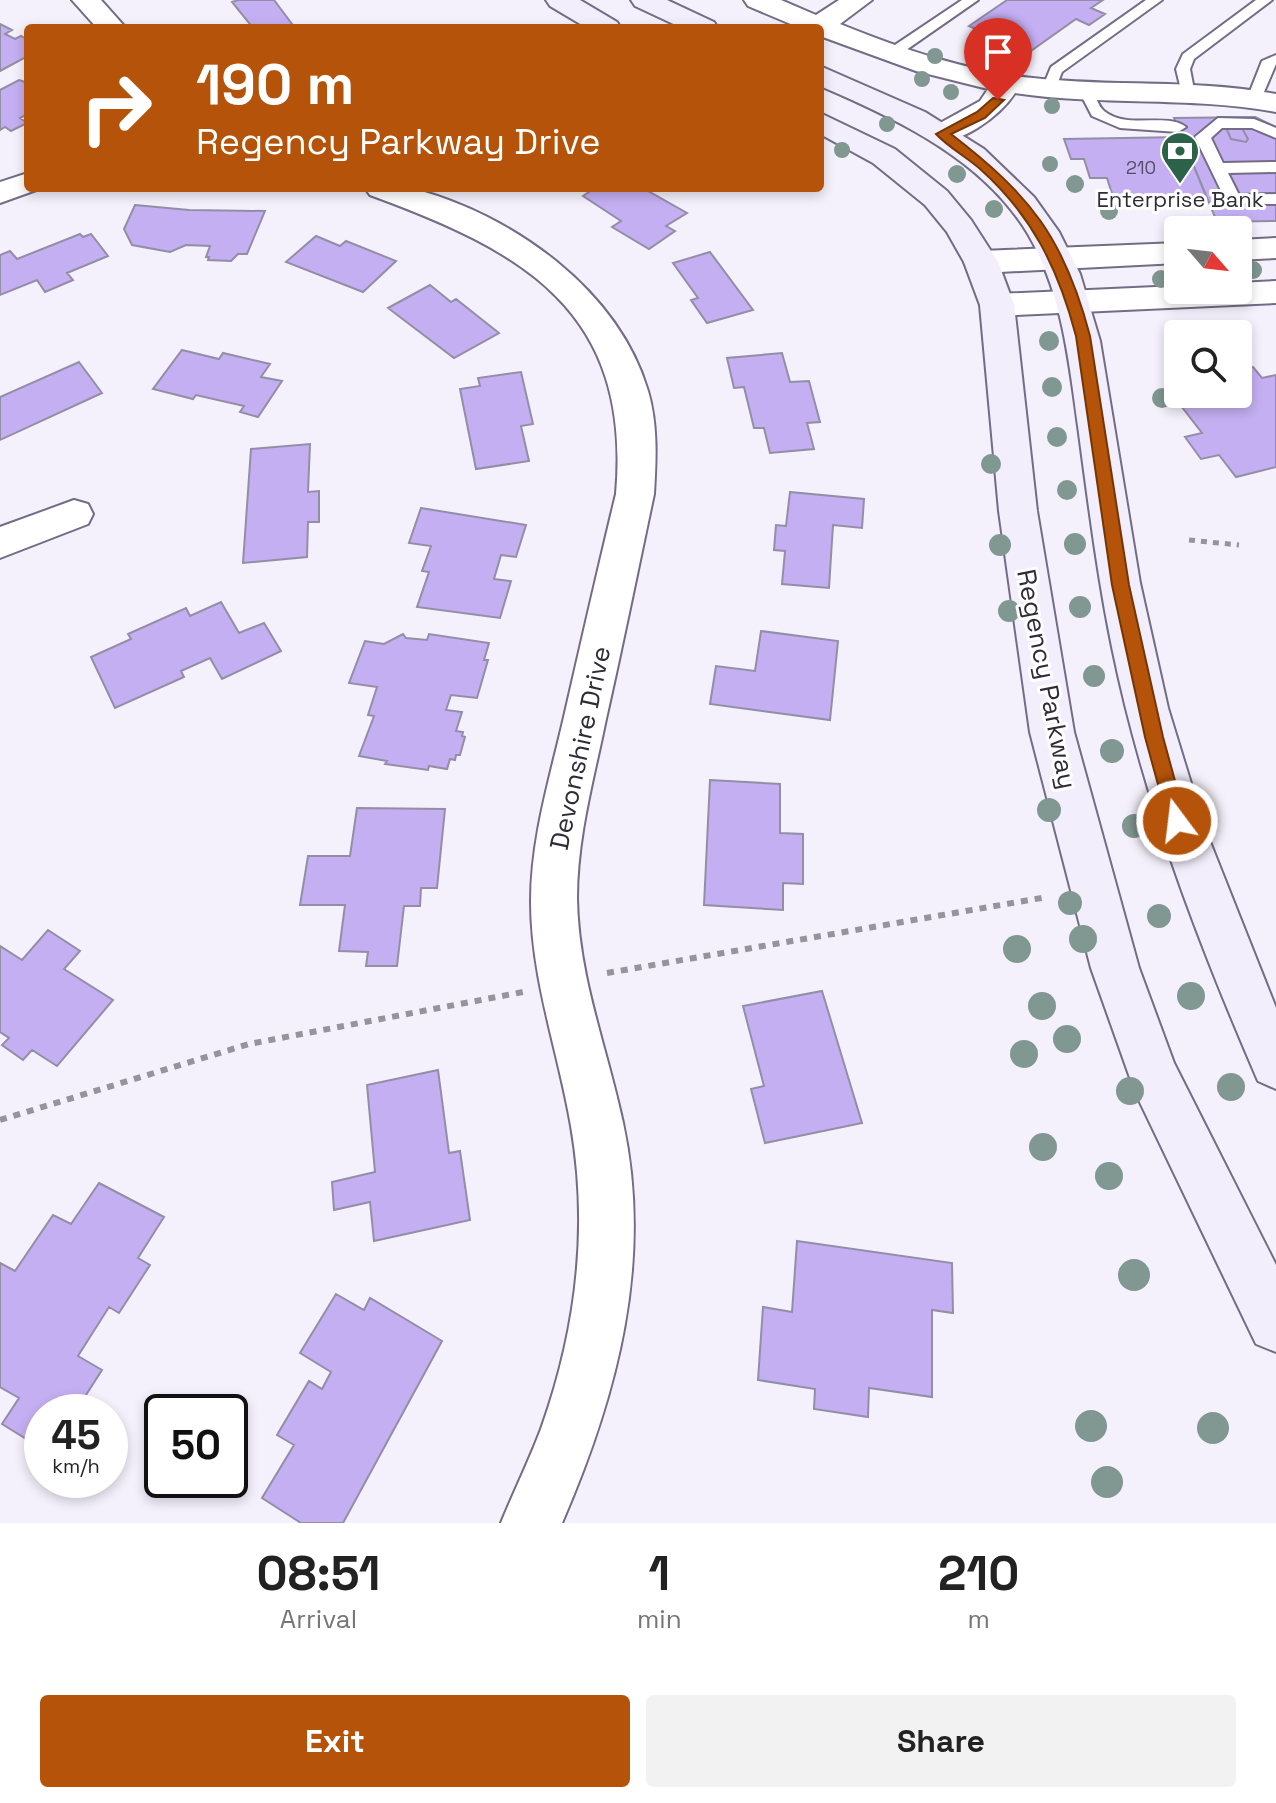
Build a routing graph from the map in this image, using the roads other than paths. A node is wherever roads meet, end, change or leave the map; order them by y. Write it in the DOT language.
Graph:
graph roads {
  1 [pos="86,0"];
  2 [pos="560,0"];
  3 [pos="645,0"];
  4 [pos="759,0"];
  5 [pos="858,0"];
  6 [pos="971,0"];
  7 [pos="1155,0"];
  8 [pos="1265,0"];
  9 [pos="108,24"];
  10 [pos="600,24"];
  11 [pos="696,24"];
  12 [pos="813,24"];
  13 [pos="821,24"];
  14 [pos="824,28"];
  15 [pos="891,54"];
  16 [pos="1276,59"];
  17 [pos="824,77"];
  18 [pos="1006,84"];
  19 [pos="1049,89"];
  20 [pos="1086,91"];
  21 [pos="1188,95"];
  22 [pos="1270,117"];
  23 [pos="824,124"];
  24 [pos="1178,127"];
  25 [pos="1207,131"];
  26 [pos="942,134"];
  27 [pos="1229,134"];
  28 [pos="1246,136"];
  29 [pos="1276,167"];
  30 [pos="1219,168"];
  31 [pos="24,184"];
  32 [pos="391,192"];
  33 [pos="0,193"];
  34 [pos="1276,199"];
  35 [pos="1276,248"];
  36 [pos="1252,249"];
  37 [pos="1164,254"];
  38 [pos="1057,260"];
  39 [pos="981,262"];
  40 [pos="1276,292"];
  41 [pos="1074,302"];
  42 [pos="997,305"];
  43 [pos="74,514"];
  44 [pos="0,543"];
  45 [pos="1276,1064"];
  46 [pos="1276,1324"];
  47 [pos="531,1523"];
  1 -- 9 [label="street"];
  2 -- 10 [label="main road"];
  3 -- 11 [label="main road"];
  4 -- 12 [label="street"];
  5 -- 13 [label="street"];
  6 -- 15 [label="lane"];
  7 -- 19 [label="lane"];
  8 -- 21 [label="lane"];
  14 -- 15 [label="street"];
  15 -- 18 [label="street"];
  16 -- 22 [label="lane"];
  17 -- 26 [label="main road"];
  18 -- 19 [label="street"];
  18 -- 26 [label="street"];
  19 -- 20 [label="street"];
  20 -- 21 [label="street"];
  20 -- 24 [label="lane"];
  21 -- 22 [label="street"];
  22 -- 25 [label="lane"];
  22 -- 28 [label="lane"];
  23 -- 39 [label="main road, Regency Parkway"];
  25 -- 27 [label="lane"];
  25 -- 30 [label="lane"];
  26 -- 38 [label="main road"];
  29 -- 30 [label="lane"];
  30 -- 34 [label="lane"];
  31 -- 33 [label="street"];
  32 -- 47 [label="street, Devonshire Drive"];
  35 -- 36 [label="street"];
  37 -- 38 [label="street"];
  38 -- 39 [label="street"];
  38 -- 41 [label="main road"];
  39 -- 42 [label="main road, Regency Parkway"];
  40 -- 41 [label="street"];
  41 -- 42 [label="street"];
  41 -- 45 [label="main road"];
  42 -- 46 [label="main road, Regency Parkway"];
  43 -- 44 [label="street"];
}
